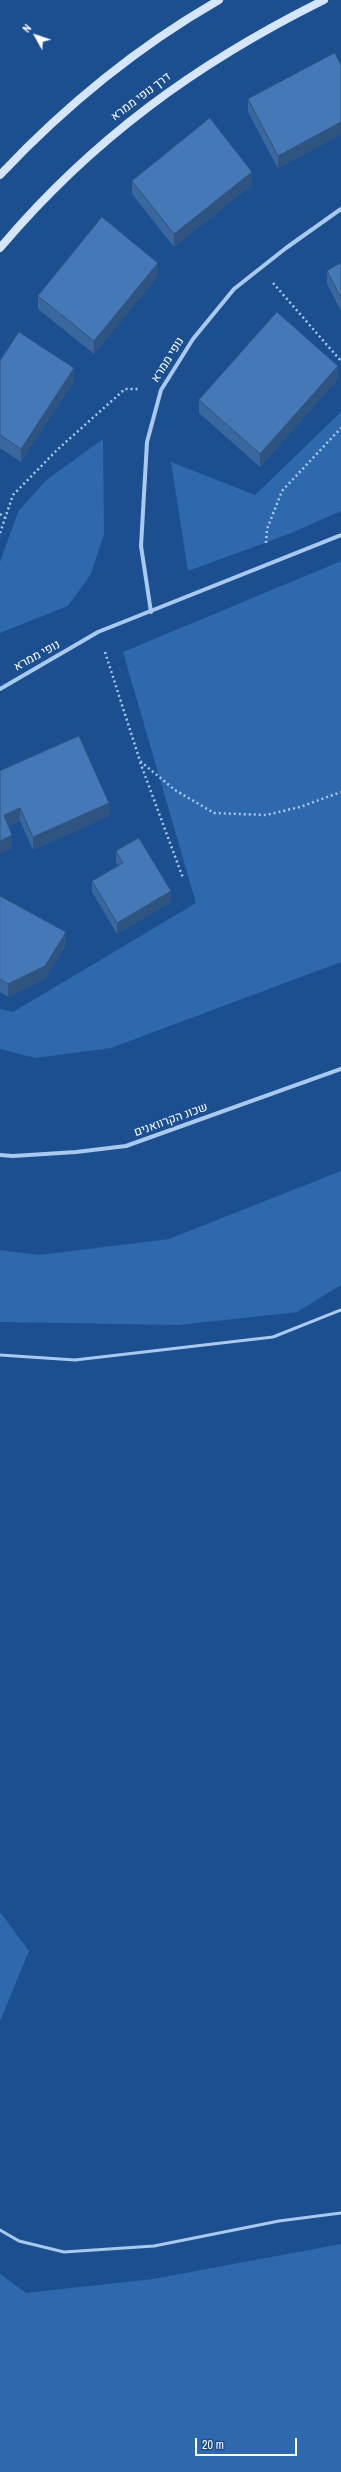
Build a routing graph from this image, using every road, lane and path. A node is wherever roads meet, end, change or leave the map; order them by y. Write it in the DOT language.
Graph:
graph roads {
  1 [pos="219,0"];
  2 [pos="324,0"];
  3 [pos="0,175"];
  4 [pos="341,209"];
  5 [pos="0,248"];
  6 [pos="261,269"];
  7 [pos="341,361"];
  8 [pos="160,390"];
  9 [pos="341,428"];
  10 [pos="0,514"];
  11 [pos="5,518"];
  12 [pos="0,533"];
  13 [pos="341,535"];
  14 [pos="263,567"];
  15 [pos="151,612"];
  16 [pos="98,632"];
  17 [pos="0,690"];
  18 [pos="140,761"];
  19 [pos="341,792"];
  20 [pos="183,878"];
  21 [pos="341,1069"];
  22 [pos="0,1155"];
  23 [pos="341,1310"];
  24 [pos="0,1355"];
  25 [pos="341,2213"];
  26 [pos="0,2230"];
  1 -- 3 [label="main road"];
  2 -- 5 [label="main road, דרך נופי ממרא"];
  4 -- 6 [label="street, נופי ממרא"];
  6 -- 7 [label="path"];
  6 -- 8 [label="street, נופי ממרא"];
  8 -- 11 [label="path"];
  8 -- 15 [label="street, נופי ממרא"];
  9 -- 14 [label="path"];
  10 -- 11 [label="path"];
  11 -- 12 [label="path"];
  13 -- 14 [label="street, נופי ממרא"];
  14 -- 15 [label="street, נופי ממרא"];
  15 -- 16 [label="street, נופי ממרא"];
  16 -- 17 [label="street, נופי ממרא"];
  16 -- 18 [label="path"];
  18 -- 19 [label="path"];
  18 -- 20 [label="path"];
  21 -- 22 [label="street, שכונ הקרוואנים"];
  23 -- 24 [label="lane"];
  25 -- 26 [label="lane"];
}
